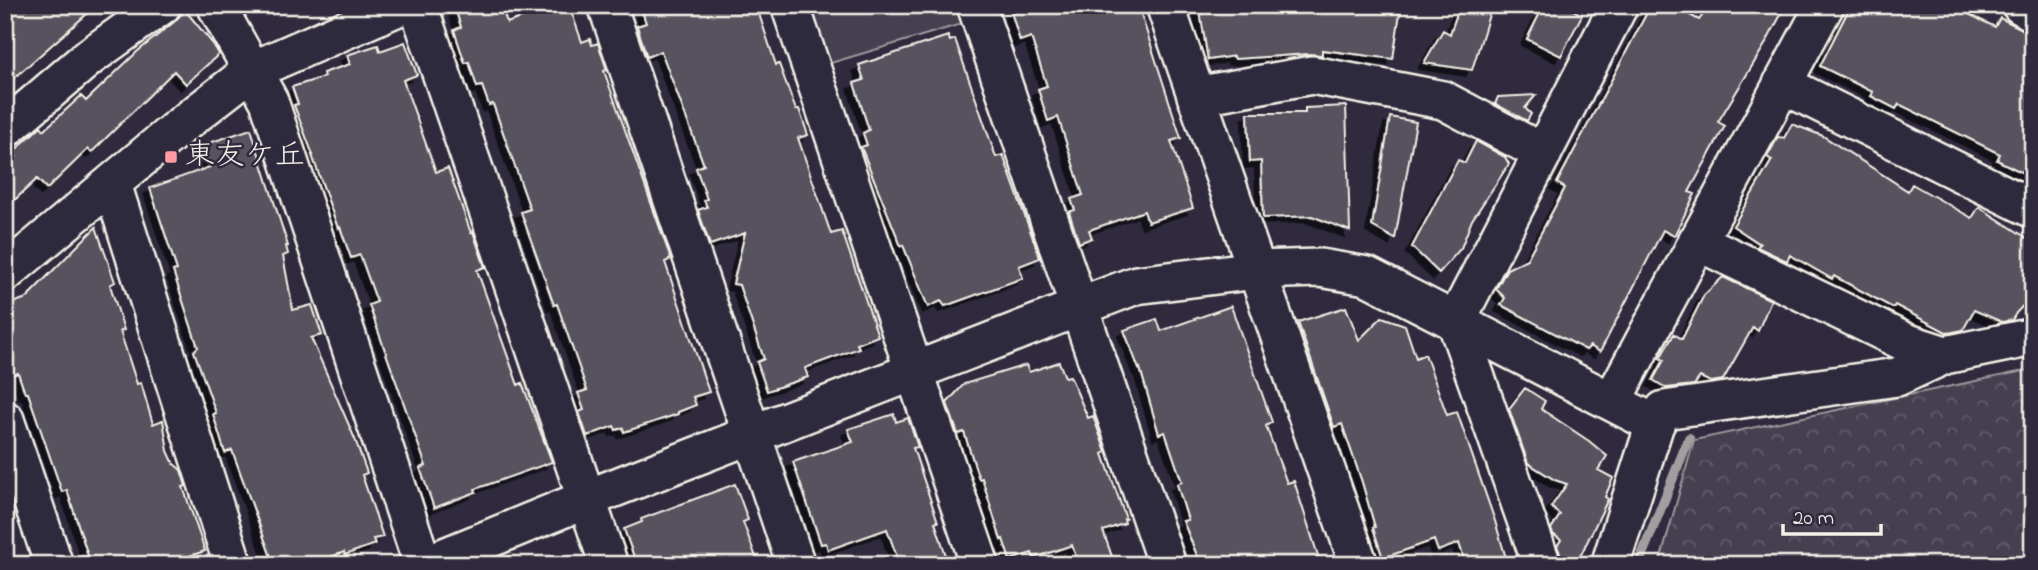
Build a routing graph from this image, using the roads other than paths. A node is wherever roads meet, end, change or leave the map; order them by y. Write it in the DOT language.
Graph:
graph roads {
  1 [pos="162,5"];
  2 [pos="216,5"];
  3 [pos="402,5"];
  4 [pos="418,5"];
  5 [pos="607,5"];
  6 [pos="790,5"];
  7 [pos="975,5"];
  8 [pos="1165,5"];
  9 [pos="1619,5"];
  10 [pos="1825,5"];
  11 [pos="2021,5"];
  12 [pos="2033,12"];
  13 [pos="251,71"];
  14 [pos="1782,84"];
  15 [pos="1196,96"];
  16 [pos="5,129"];
  17 [pos="1543,153"];
  18 [pos="112,184"];
  19 [pos="2033,209"];
  20 [pos="1697,241"];
  21 [pos="1257,270"];
  22 [pos="5,272"];
  23 [pos="1079,307"];
  24 [pos="1456,321"];
  25 [pos="2033,337"];
  26 [pos="1945,355"];
  27 [pos="913,371"];
  28 [pos="1612,401"];
  29 [pos="5,420"];
  30 [pos="1656,424"];
  31 [pos="751,434"];
  32 [pos="586,499"];
  33 [pos="54,565"];
  34 [pos="233,565"];
  35 [pos="424,565"];
  36 [pos="609,565"];
  37 [pos="796,565"];
  38 [pos="980,565"];
  39 [pos="1167,565"];
  40 [pos="1359,565"];
  41 [pos="1542,565"];
  42 [pos="1610,565"];
  1 -- 16 [label="street"];
  2 -- 13 [label="street"];
  3 -- 13 [label="street"];
  4 -- 32 [label="street"];
  5 -- 31 [label="street"];
  6 -- 27 [label="street"];
  7 -- 23 [label="street"];
  8 -- 15 [label="street"];
  9 -- 17 [label="street"];
  10 -- 14 [label="street"];
  11 -- 12 [label="street"];
  13 -- 18 [label="street"];
  13 -- 35 [label="street"];
  14 -- 19 [label="street"];
  14 -- 20 [label="street"];
  15 -- 17 [label="street"];
  15 -- 21 [label="street"];
  17 -- 24 [label="street"];
  18 -- 22 [label="street"];
  18 -- 34 [label="street"];
  20 -- 26 [label="street"];
  20 -- 28 [label="street"];
  21 -- 23 [label="street"];
  21 -- 24 [label="street"];
  21 -- 40 [label="street"];
  23 -- 27 [label="street"];
  23 -- 39 [label="street"];
  24 -- 28 [label="street"];
  24 -- 41 [label="street"];
  25 -- 26 [label="street"];
  26 -- 30 [label="street"];
  27 -- 31 [label="street"];
  27 -- 38 [label="street"];
  28 -- 30 [label="street"];
  29 -- 33 [label="street"];
  30 -- 42 [label="street"];
  31 -- 32 [label="street"];
  31 -- 37 [label="street"];
  32 -- 35 [label="street"];
  32 -- 36 [label="street"];
}
